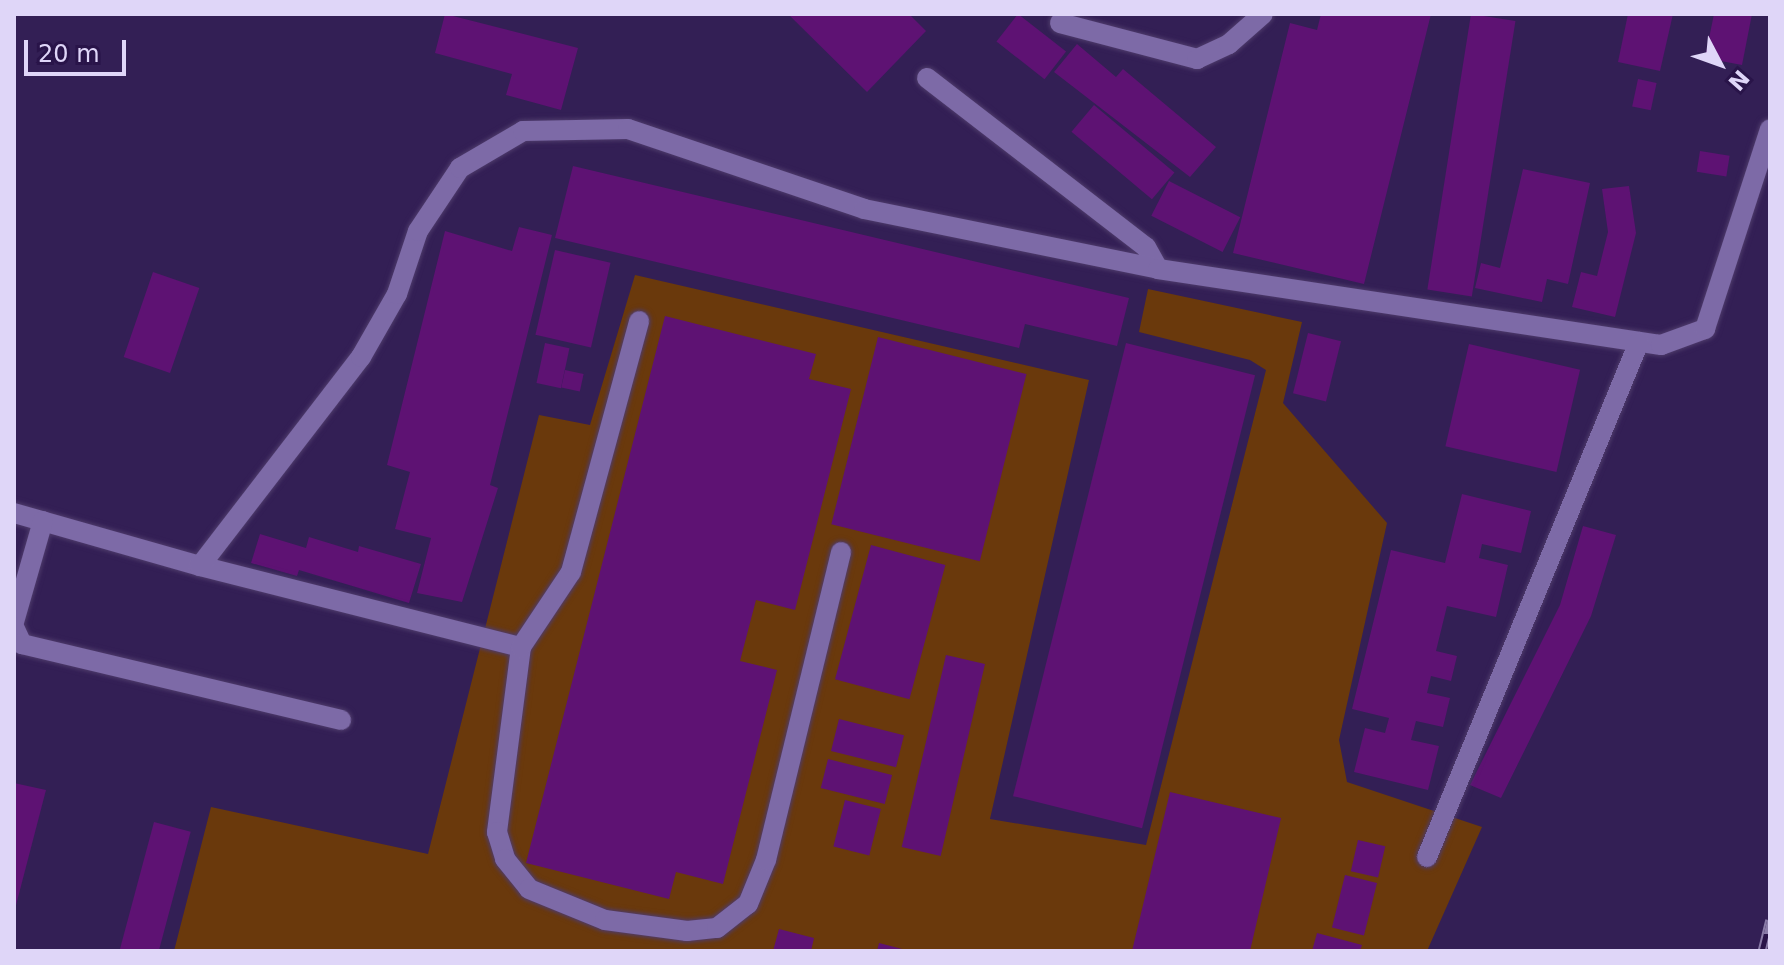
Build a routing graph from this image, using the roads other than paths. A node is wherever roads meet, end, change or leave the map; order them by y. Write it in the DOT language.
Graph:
graph roads {
  1 [pos="1263,14"];
  2 [pos="1060,23"];
  3 [pos="927,78"];
  4 [pos="1770,129"];
  5 [pos="1158,269"];
  6 [pos="639,321"];
  7 [pos="1639,342"];
  8 [pos="14,513"];
  9 [pos="43,521"];
  10 [pos="841,552"];
  11 [pos="200,566"];
  12 [pos="14,625"];
  13 [pos="521,647"];
  14 [pos="341,720"];
  15 [pos="1427,857"];
  1 -- 2 [label="lane"];
  3 -- 5 [label="lane"];
  4 -- 7 [label="lane"];
  5 -- 7 [label="lane"];
  5 -- 11 [label="lane"];
  6 -- 13 [label="lane"];
  7 -- 15 [label="lane"];
  8 -- 9 [label="lane"];
  9 -- 11 [label="lane"];
  9 -- 12 [label="lane"];
  10 -- 13 [label="lane"];
  11 -- 13 [label="lane"];
  12 -- 14 [label="lane"];
}
